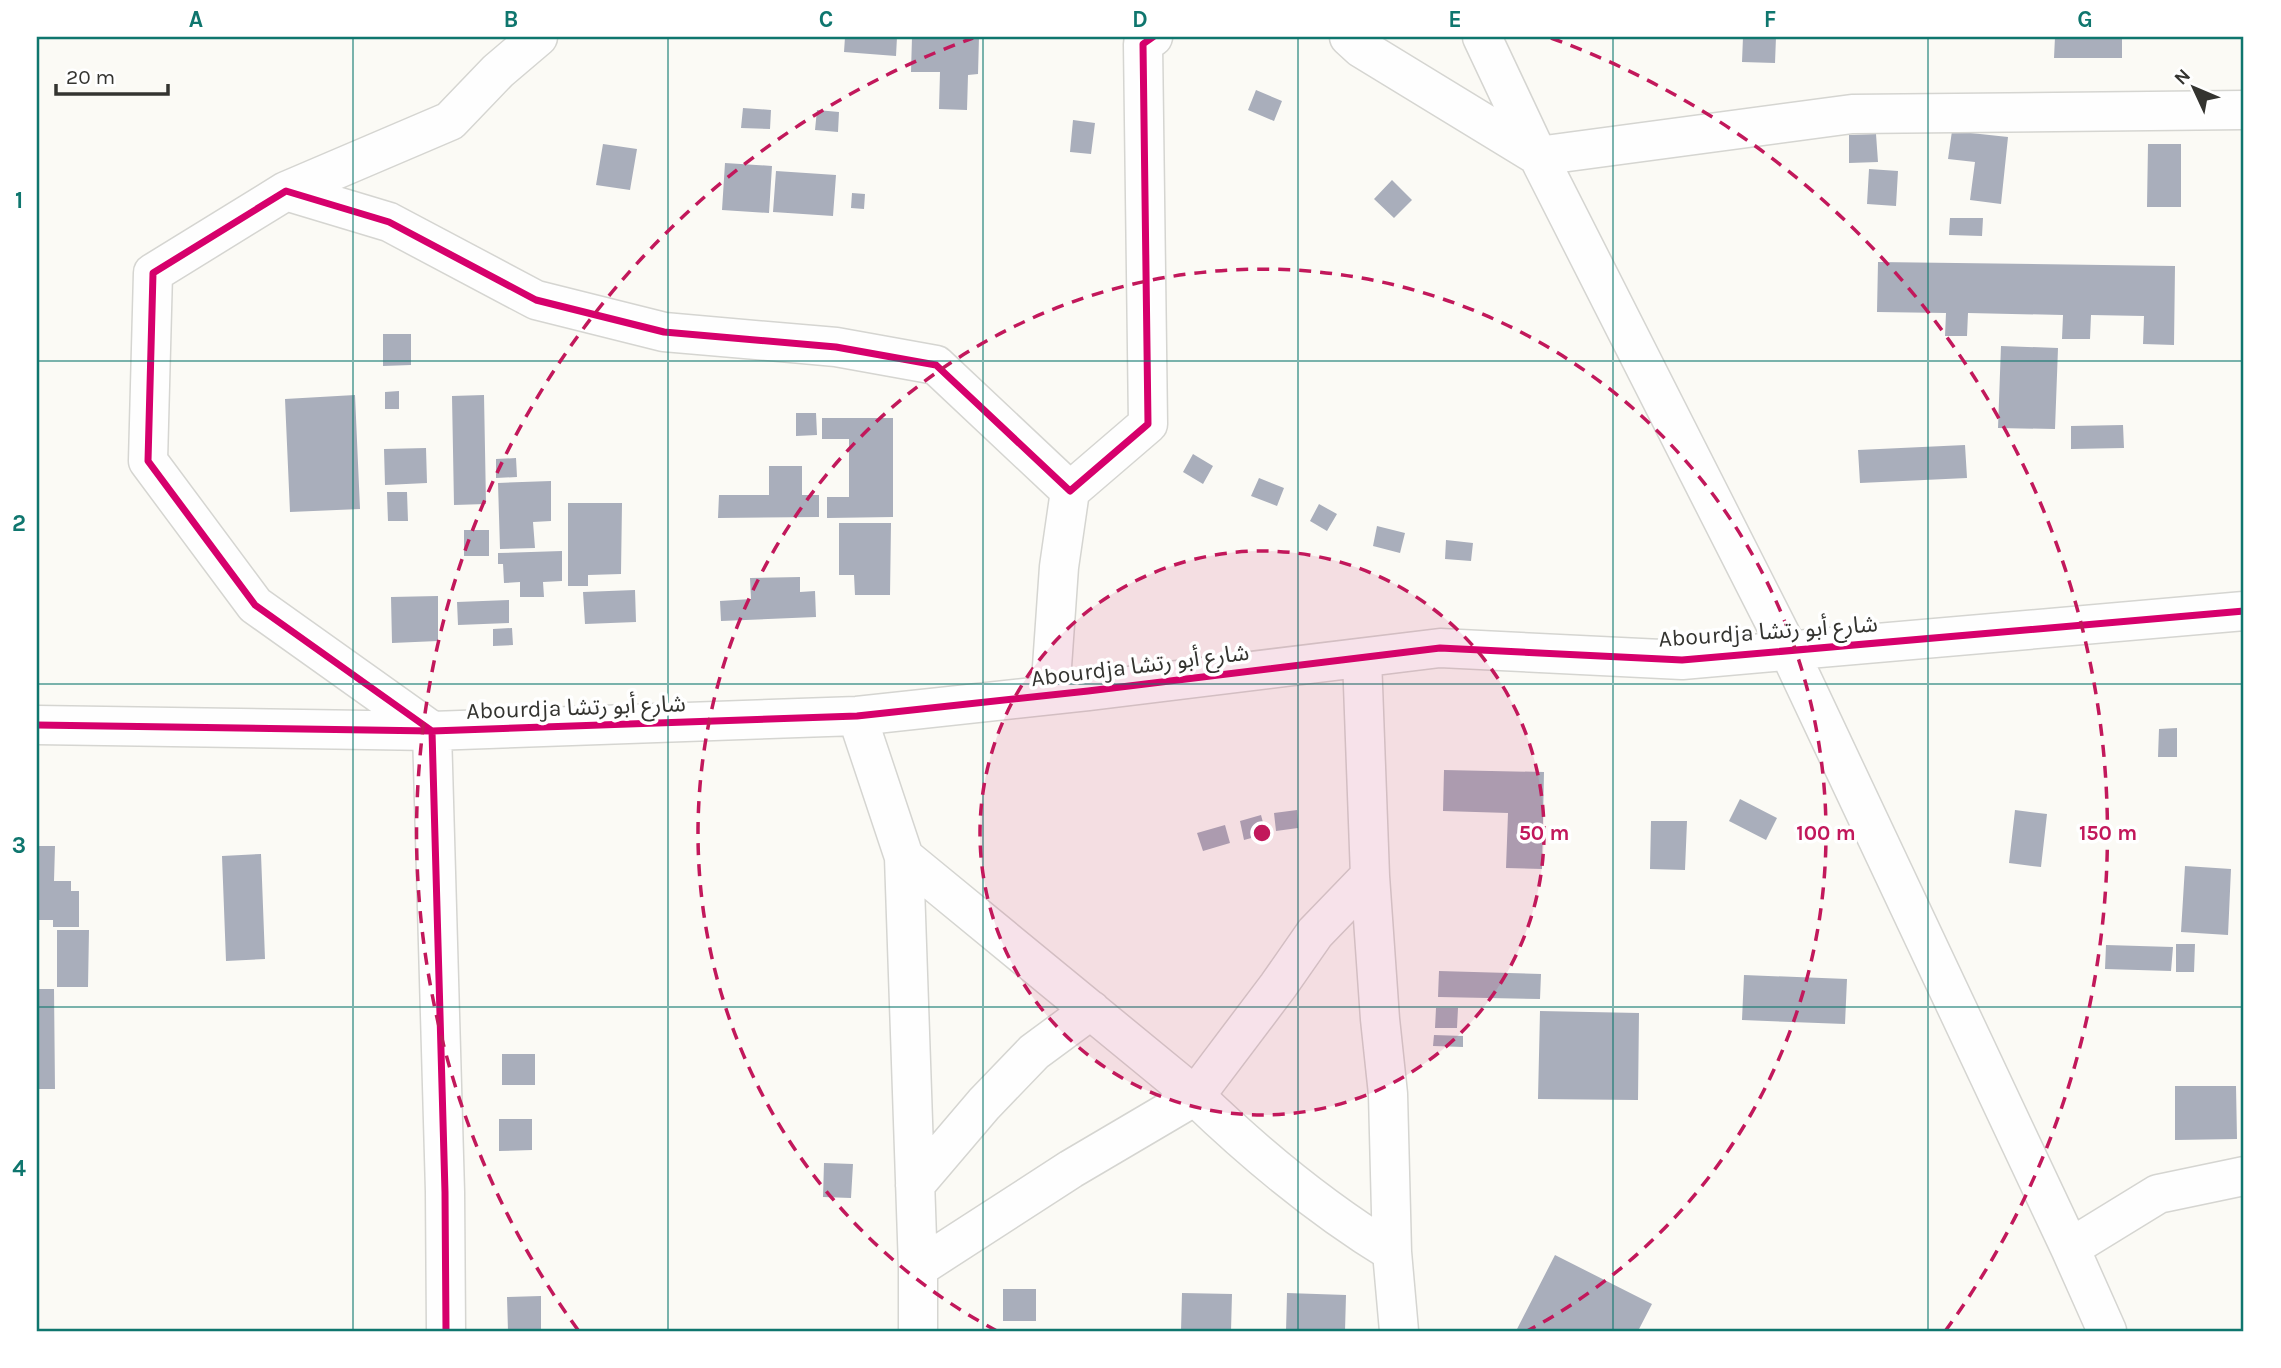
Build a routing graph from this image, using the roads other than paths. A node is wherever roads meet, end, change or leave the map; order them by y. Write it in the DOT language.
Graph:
graph roads {
  1 [pos="538,37"];
  2 [pos="1153,37"];
  3 [pos="1349,37"];
  4 [pos="1482,37"];
  5 [pos="2244,110"];
  6 [pos="1538,156"];
  7 [pos="286,191"];
  8 [pos="1070,491"];
  9 [pos="2244,611"];
  10 [pos="1789,651"];
  11 [pos="1362,658"];
  12 [pos="1050,695"];
  13 [pos="858,716"];
  14 [pos="37,725"];
  15 [pos="432,731"];
  16 [pos="904,857"];
  17 [pos="1370,876"];
  18 [pos="1091,1010"];
  19 [pos="1195,1096"];
  20 [pos="2244,1175"];
  21 [pos="915,1185"];
  22 [pos="2070,1248"];
  23 [pos="1392,1252"];
  24 [pos="918,1268"];
  25 [pos="446,1331"];
  26 [pos="918,1331"];
  27 [pos="1399,1331"];
  28 [pos="2107,1331"];
  1 -- 7 [label="street"];
  2 -- 8 [label="street"];
  3 -- 6 [label="street"];
  4 -- 6 [label="street"];
  5 -- 6 [label="street"];
  6 -- 10 [label="street"];
  7 -- 8 [label="street"];
  7 -- 15 [label="street"];
  8 -- 12 [label="street"];
  9 -- 10 [label="street, Abourdja شارع أبو رتشا"];
  10 -- 11 [label="street, Abourdja شارع أبو رتشا"];
  10 -- 22 [label="street"];
  11 -- 12 [label="street, Abourdja شارع أبو رتشا"];
  11 -- 17 [label="street"];
  12 -- 13 [label="street, Abourdja شارع أبو رتشا"];
  13 -- 15 [label="street, Abourdja شارع أبو رتشا"];
  13 -- 16 [label="street"];
  14 -- 15 [label="street, Abourdja شارع أبو رتشا"];
  15 -- 25 [label="street"];
  16 -- 18 [label="street"];
  16 -- 21 [label="street"];
  17 -- 19 [label="street"];
  17 -- 23 [label="street"];
  18 -- 19 [label="street"];
  18 -- 21 [label="street"];
  19 -- 23 [label="street"];
  19 -- 24 [label="street"];
  20 -- 22 [label="street"];
  21 -- 24 [label="street"];
  22 -- 28 [label="street"];
  23 -- 27 [label="street"];
  24 -- 26 [label="street"];
}
